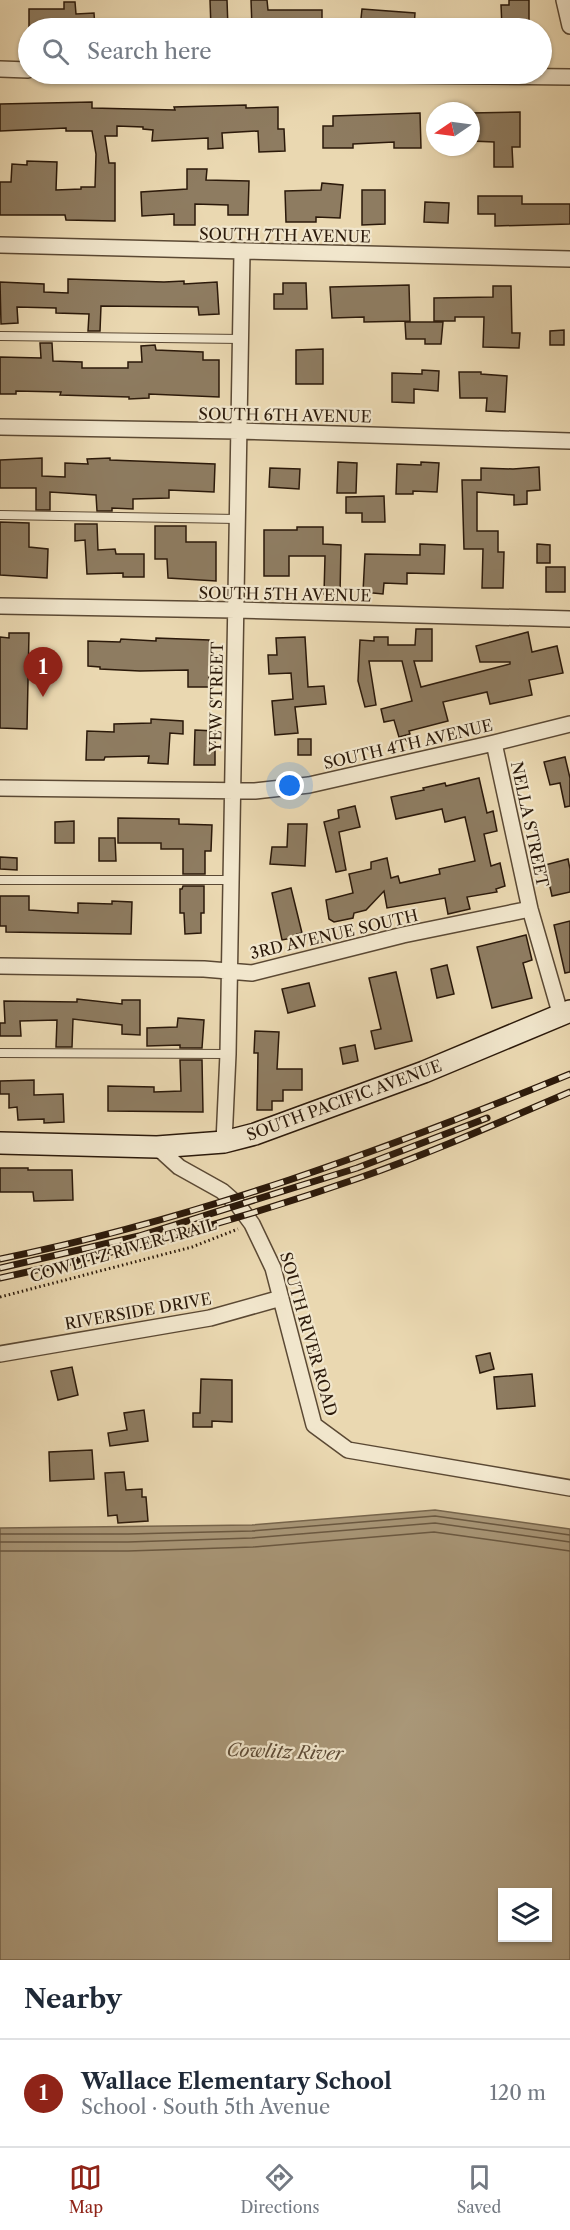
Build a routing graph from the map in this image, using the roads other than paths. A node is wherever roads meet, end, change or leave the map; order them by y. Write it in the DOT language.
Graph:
graph roads {
  1 [pos="564,0"];
  2 [pos="570,26"];
  3 [pos="0,69"];
  4 [pos="18,70"];
  5 [pos="552,77"];
  6 [pos="570,77"];
  7 [pos="0,245"];
  8 [pos="242,252"];
  9 [pos="570,259"];
  10 [pos="0,336"];
  11 [pos="241,339"];
  12 [pos="0,427"];
  13 [pos="239,431"];
  14 [pos="570,441"];
  15 [pos="0,515"];
  16 [pos="237,519"];
  17 [pos="0,606"];
  18 [pos="235,610"];
  19 [pos="570,620"];
  20 [pos="570,724"];
  21 [pos="494,743"];
  22 [pos="0,788"];
  23 [pos="232,790"];
  24 [pos="0,880"];
  25 [pos="231,880"];
  26 [pos="530,909"];
  27 [pos="0,966"];
  28 [pos="229,971"];
  29 [pos="565,1014"];
  30 [pos="0,1053"];
  31 [pos="228,1054"];
  32 [pos="224,1142"];
  33 [pos="0,1143"];
  34 [pos="157,1147"];
  35 [pos="281,1298"];
  36 [pos="0,1354"];
  37 [pos="570,1488"];
  1 -- 2 [label="street"];
  3 -- 4 [label="street"];
  5 -- 6 [label="street"];
  7 -- 8 [label="street, SOUTH 7TH AVENUE"];
  8 -- 9 [label="street, SOUTH 7TH AVENUE"];
  8 -- 11 [label="street, YEW STREET"];
  10 -- 11 [label="lane"];
  11 -- 13 [label="street, YEW STREET"];
  12 -- 13 [label="street, SOUTH 6TH AVENUE"];
  13 -- 14 [label="street, SOUTH 6TH AVENUE"];
  13 -- 16 [label="street, YEW STREET"];
  15 -- 16 [label="lane"];
  16 -- 18 [label="street, YEW STREET"];
  17 -- 18 [label="street, SOUTH 5TH AVENUE"];
  18 -- 19 [label="street, SOUTH 5TH AVENUE"];
  18 -- 23 [label="street, YEW STREET"];
  20 -- 21 [label="street, SOUTH 4TH AVENUE"];
  21 -- 23 [label="street, SOUTH 4TH AVENUE"];
  21 -- 26 [label="street, NELLA STREET"];
  22 -- 23 [label="street, SOUTH 4TH AVENUE"];
  23 -- 25 [label="street, YEW STREET"];
  24 -- 25 [label="lane"];
  25 -- 28 [label="street, YEW STREET"];
  26 -- 28 [label="street, 3RD AVENUE SOUTH"];
  26 -- 29 [label="street, NELLA STREET"];
  27 -- 28 [label="street, 3RD AVENUE SOUTH"];
  28 -- 31 [label="street, YEW STREET"];
  29 -- 32 [label="street, SOUTH PACIFIC AVENUE"];
  30 -- 31 [label="lane"];
  31 -- 32 [label="street, YEW STREET"];
  32 -- 34 [label="street, SOUTH PACIFIC AVENUE"];
  33 -- 34 [label="street, SOUTH PACIFIC AVENUE"];
  34 -- 35 [label="street, SOUTH RIVER ROAD"];
  35 -- 36 [label="street, RIVERSIDE DRIVE"];
  35 -- 37 [label="street, SOUTH RIVER ROAD"];
}
